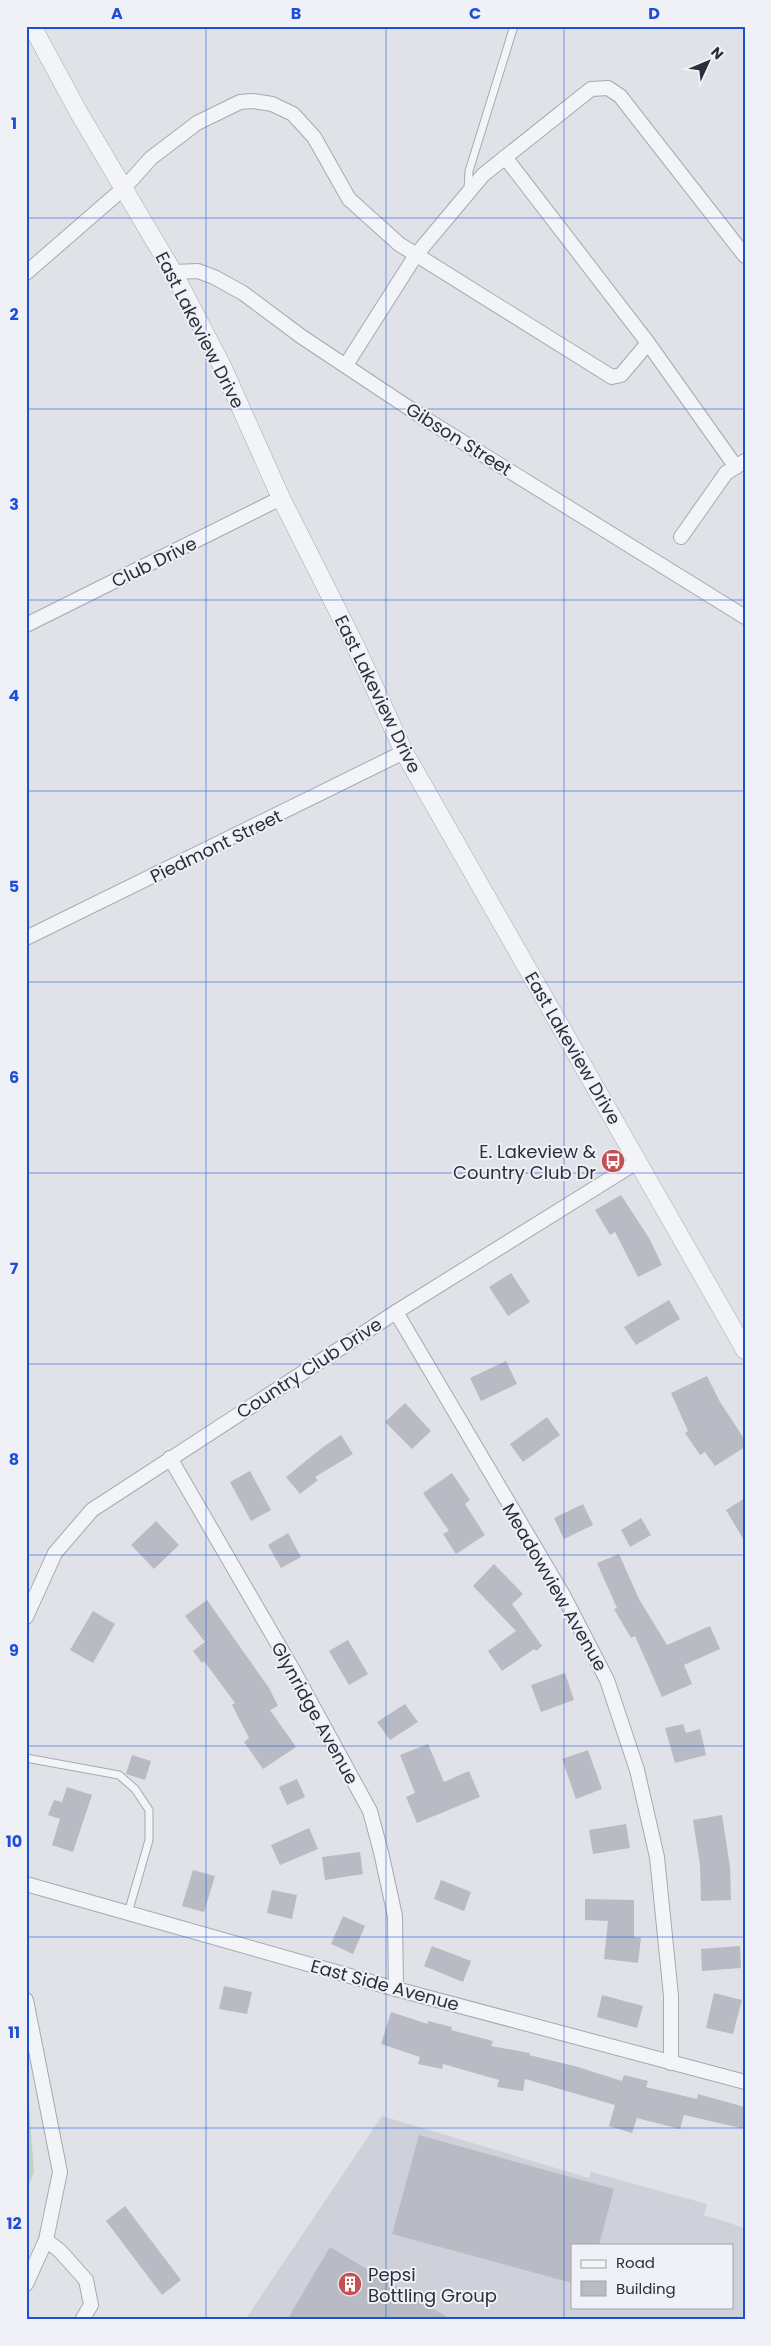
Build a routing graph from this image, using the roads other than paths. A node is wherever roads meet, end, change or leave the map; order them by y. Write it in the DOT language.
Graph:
graph roads {
  1 [pos="32,26"];
  2 [pos="514,26"];
  3 [pos="505,157"];
  4 [pos="125,187"];
  5 [pos="468,193"];
  6 [pos="416,255"];
  7 [pos="745,256"];
  8 [pos="26,272"];
  9 [pos="173,272"];
  10 [pos="648,343"];
  11 [pos="346,366"];
  12 [pos="740,464"];
  13 [pos="281,498"];
  14 [pos="681,538"];
  15 [pos="745,616"];
  16 [pos="26,625"];
  17 [pos="404,752"];
  18 [pos="26,938"];
  19 [pos="638,1162"];
  20 [pos="396,1312"];
  21 [pos="745,1350"];
  22 [pos="170,1458"];
  23 [pos="26,1617"];
  24 [pos="26,1758"];
  25 [pos="26,1884"];
  26 [pos="128,1913"];
  27 [pos="396,1989"];
  28 [pos="26,2000"];
  29 [pos="671,2063"];
  30 [pos="745,2082"];
  31 [pos="46,2240"];
  32 [pos="26,2284"];
  33 [pos="82,2320"];
  1 -- 4 [label="street, East Lakeview Drive"];
  2 -- 5 [label="lane"];
  3 -- 5 [label="street"];
  3 -- 7 [label="street"];
  3 -- 10 [label="street"];
  4 -- 6 [label="street"];
  4 -- 8 [label="street"];
  4 -- 9 [label="street, East Lakeview Drive"];
  5 -- 6 [label="street"];
  6 -- 10 [label="street"];
  6 -- 11 [label="street"];
  9 -- 11 [label="street, Gibson Street"];
  9 -- 13 [label="street, East Lakeview Drive"];
  10 -- 12 [label="street"];
  11 -- 15 [label="street, Gibson Street"];
  12 -- 14 [label="street"];
  13 -- 16 [label="street, Club Drive"];
  13 -- 17 [label="street, East Lakeview Drive"];
  17 -- 18 [label="street, Piedmont Street"];
  17 -- 19 [label="street, East Lakeview Drive"];
  19 -- 20 [label="street, Country Club Drive"];
  19 -- 21 [label="street, East Lakeview Drive"];
  20 -- 22 [label="street, Country Club Drive"];
  20 -- 29 [label="street, Meadowview Avenue"];
  22 -- 23 [label="street, Country Club Drive"];
  22 -- 27 [label="street, Glynridge Avenue"];
  24 -- 26 [label="lane"];
  25 -- 26 [label="street, East Side Avenue"];
  26 -- 27 [label="street, East Side Avenue"];
  27 -- 29 [label="street, East Side Avenue"];
  28 -- 31 [label="street"];
  29 -- 30 [label="street, East Side Avenue"];
  31 -- 32 [label="street"];
  31 -- 33 [label="street"];
}
